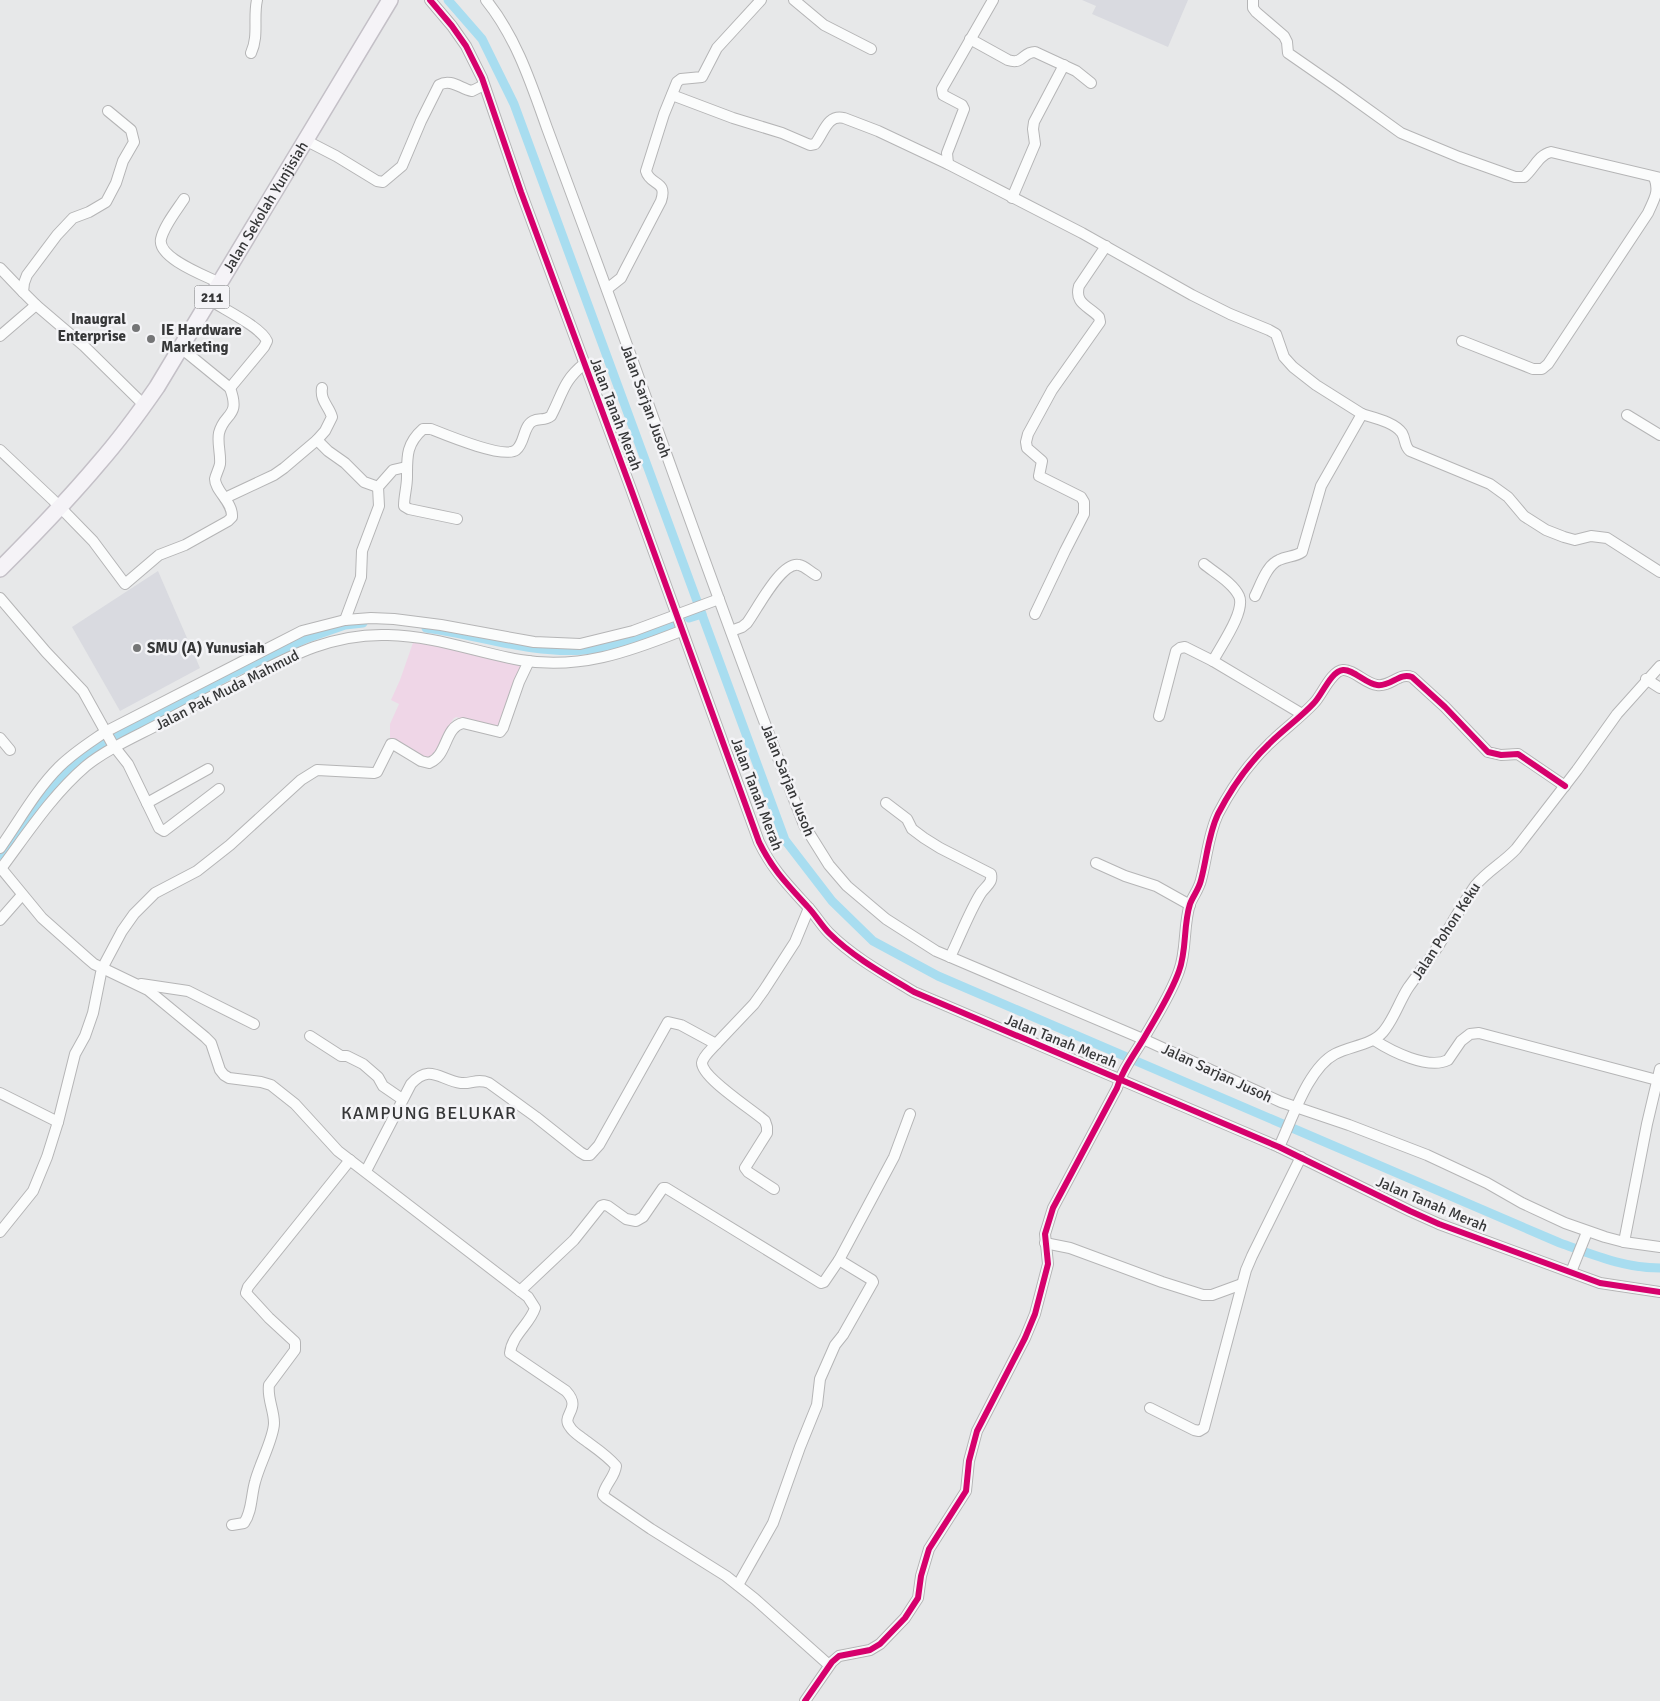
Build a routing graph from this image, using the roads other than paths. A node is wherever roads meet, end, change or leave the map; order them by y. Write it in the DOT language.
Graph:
graph roads {
  1 [pos="257,0"];
  2 [pos="390,0"];
  3 [pos="430,0"];
  4 [pos="486,0"];
  5 [pos="761,0"];
  6 [pos="794,0"];
  7 [pos="993,0"];
  8 [pos="1253,0"];
  9 [pos="970,39"];
  10 [pos="871,49"];
  11 [pos="251,53"];
  12 [pos="1064,65"];
  13 [pos="1091,84"];
  14 [pos="484,85"];
  15 [pos="672,95"];
  16 [pos="108,111"];
  17 [pos="304,140"];
  18 [pos="948,164"];
  19 [pos="1657,177"];
  20 [pos="1012,198"];
  21 [pos="184,199"];
  22 [pos="1106,246"];
  23 [pos="0,268"];
  24 [pos="220,283"];
  25 [pos="607,289"];
  26 [pos="23,292"];
  27 [pos="210,300"];
  28 [pos="36,305"];
  29 [pos="0,336"];
  30 [pos="1462,341"];
  31 [pos="181,348"];
  32 [pos="584,364"];
  33 [pos="230,388"];
  34 [pos="322,388"];
  35 [pos="144,405"];
  36 [pos="1362,414"];
  37 [pos="1627,415"];
  38 [pos="1660,435"];
  39 [pos="317,440"];
  40 [pos="0,450"];
  41 [pos="406,467"];
  42 [pos="378,487"];
  43 [pos="226,498"];
  44 [pos="60,508"];
  45 [pos="457,519"];
  46 [pos="1204,564"];
  47 [pos="0,570"];
  48 [pos="1660,572"];
  49 [pos="816,575"];
  50 [pos="1255,596"];
  51 [pos="0,598"];
  52 [pos="714,600"];
  53 [pos="1035,614"];
  54 [pos="676,615"];
  55 [pos="345,620"];
  56 [pos="681,631"];
  57 [pos="731,631"];
  58 [pos="476,641"];
  59 [pos="529,661"];
  60 [pos="1213,661"];
  61 [pos="1660,666"];
  62 [pos="1646,680"];
  63 [pos="1660,688"];
  64 [pos="1302,714"];
  65 [pos="1159,716"];
  66 [pos="0,738"];
  67 [pos="110,740"];
  68 [pos="10,750"];
  69 [pos="208,769"];
  70 [pos="1565,786"];
  71 [pos="219,789"];
  72 [pos="147,803"];
  73 [pos="886,803"];
  74 [pos="0,848"];
  75 [pos="1096,863"];
  76 [pos="0,869"];
  77 [pos="22,895"];
  78 [pos="1190,905"];
  79 [pos="809,908"];
  80 [pos="0,920"];
  81 [pos="950,957"];
  82 [pos="105,968"];
  83 [pos="136,983"];
  84 [pos="254,1024"];
  85 [pos="310,1036"];
  86 [pos="1143,1039"];
  87 [pos="1374,1040"];
  88 [pos="716,1044"];
  89 [pos="1660,1069"];
  90 [pos="1122,1075"];
  91 [pos="1657,1080"];
  92 [pos="0,1093"];
  93 [pos="402,1099"];
  94 [pos="1297,1108"];
  95 [pos="910,1114"];
  96 [pos="58,1122"];
  97 [pos="1279,1147"];
  98 [pos="1301,1158"];
  99 [pos="350,1160"];
  100 [pos="366,1172"];
  101 [pos="774,1189"];
  102 [pos="0,1232"];
  103 [pos="1586,1236"];
  104 [pos="1624,1242"];
  105 [pos="1046,1243"];
  106 [pos="1660,1247"];
  107 [pos="839,1260"];
  108 [pos="1572,1269"];
  109 [pos="1242,1284"];
  110 [pos="520,1291"];
  111 [pos="1660,1292"];
  112 [pos="1150,1408"];
  113 [pos="232,1525"];
  114 [pos="738,1585"];
  115 [pos="829,1665"];
  116 [pos="805,1701"];
  1 -- 11 [label="street"];
  2 -- 17 [label="main road, Jalan Sekolah Yunjisiah / 211"];
  3 -- 14 [label="street, Jalan Tanah Merah"];
  4 -- 25 [label="street, Jalan Sarjan Jusoh"];
  5 -- 15 [label="street"];
  6 -- 10 [label="street"];
  7 -- 9 [label="street"];
  8 -- 19 [label="street"];
  9 -- 12 [label="street"];
  9 -- 18 [label="street"];
  12 -- 13 [label="street"];
  12 -- 20 [label="street"];
  14 -- 17 [label="street"];
  14 -- 32 [label="street, Jalan Tanah Merah"];
  15 -- 18 [label="street"];
  15 -- 25 [label="street"];
  16 -- 26 [label="street"];
  17 -- 24 [label="main road, Jalan Sekolah Yunjisiah / 211"];
  18 -- 20 [label="street"];
  19 -- 30 [label="street"];
  20 -- 22 [label="street"];
  21 -- 24 [label="street"];
  22 -- 36 [label="street"];
  22 -- 53 [label="street"];
  23 -- 26 [label="street"];
  24 -- 27 [label="main road, Jalan Sekolah Yunjisiah / 211"];
  25 -- 52 [label="street, Jalan Sarjan Jusoh"];
  26 -- 28 [label="street"];
  27 -- 31 [label="main road, Jalan Sekolah Yunjisiah / 211"];
  27 -- 33 [label="street"];
  28 -- 29 [label="street"];
  28 -- 35 [label="street"];
  31 -- 33 [label="street"];
  31 -- 35 [label="main road, Jalan Sekolah Yunjisiah / 211"];
  32 -- 41 [label="street"];
  32 -- 54 [label="street, Jalan Tanah Merah"];
  33 -- 43 [label="street"];
  34 -- 39 [label="street"];
  35 -- 44 [label="main road, Jalan Sekolah Yunjisiah / 211"];
  36 -- 48 [label="street"];
  36 -- 50 [label="street"];
  37 -- 38 [label="street"];
  39 -- 42 [label="street"];
  39 -- 43 [label="street"];
  40 -- 44 [label="street"];
  41 -- 42 [label="street"];
  41 -- 45 [label="street"];
  42 -- 55 [label="street"];
  43 -- 44 [label="street"];
  44 -- 47 [label="main road, Jalan Sekolah Yunjisiah / 211"];
  46 -- 60 [label="street"];
  49 -- 57 [label="street"];
  51 -- 67 [label="street"];
  52 -- 54 [label="street"];
  52 -- 57 [label="street, Jalan Sarjan Jusoh"];
  54 -- 56 [label="street, Jalan Tanah Merah"];
  54 -- 58 [label="street"];
  55 -- 58 [label="street"];
  55 -- 67 [label="street"];
  56 -- 59 [label="street, Jalan Pak Muda Mahmud"];
  56 -- 79 [label="street, Jalan Tanah Merah"];
  57 -- 81 [label="street, Jalan Sarjan Jusoh"];
  58 -- 59 [label="street, Jalan Pak Muda Mahmud"];
  58 -- 67 [label="street, Jalan Pak Muda Mahmud"];
  59 -- 82 [label="street"];
  60 -- 64 [label="street"];
  60 -- 65 [label="street"];
  61 -- 62 [label="street, Jalan Pohon Keku"];
  62 -- 63 [label="street"];
  62 -- 70 [label="street, Jalan Pohon Keku"];
  64 -- 70 [label="street"];
  64 -- 78 [label="street"];
  66 -- 68 [label="street"];
  67 -- 72 [label="street"];
  67 -- 74 [label="street"];
  67 -- 76 [label="street, Jalan Pak Muda Mahmud"];
  69 -- 72 [label="street"];
  70 -- 87 [label="street, Jalan Pohon Keku"];
  71 -- 72 [label="street"];
  73 -- 81 [label="street"];
  75 -- 78 [label="street"];
  76 -- 77 [label="street"];
  77 -- 80 [label="street"];
  77 -- 82 [label="street"];
  78 -- 86 [label="street"];
  79 -- 88 [label="street"];
  79 -- 90 [label="street, Jalan Tanah Merah"];
  81 -- 86 [label="street, Jalan Sarjan Jusoh"];
  82 -- 83 [label="street"];
  82 -- 96 [label="street"];
  83 -- 84 [label="street"];
  83 -- 99 [label="street"];
  85 -- 93 [label="street"];
  86 -- 90 [label="street"];
  86 -- 94 [label="street, Jalan Sarjan Jusoh"];
  87 -- 91 [label="street"];
  87 -- 94 [label="street"];
  88 -- 93 [label="street"];
  88 -- 101 [label="street"];
  89 -- 91 [label="street"];
  90 -- 97 [label="street, Jalan Tanah Merah"];
  90 -- 105 [label="street"];
  91 -- 104 [label="street"];
  92 -- 96 [label="street"];
  93 -- 100 [label="street"];
  94 -- 97 [label="street"];
  94 -- 103 [label="street, Jalan Sarjan Jusoh"];
  95 -- 107 [label="street"];
  96 -- 102 [label="street"];
  97 -- 98 [label="street, Jalan Tanah Merah"];
  98 -- 108 [label="street, Jalan Tanah Merah"];
  98 -- 109 [label="street"];
  99 -- 100 [label="street"];
  99 -- 113 [label="street"];
  100 -- 110 [label="street"];
  103 -- 104 [label="street, Jalan Sarjan Jusoh"];
  103 -- 108 [label="street"];
  104 -- 106 [label="street, Jalan Sarjan Jusoh"];
  105 -- 109 [label="street"];
  105 -- 115 [label="street"];
  107 -- 110 [label="street"];
  107 -- 114 [label="street"];
  108 -- 111 [label="street, Jalan Tanah Merah"];
  109 -- 112 [label="street"];
  110 -- 114 [label="street"];
  114 -- 115 [label="street"];
  115 -- 116 [label="street"];
}
